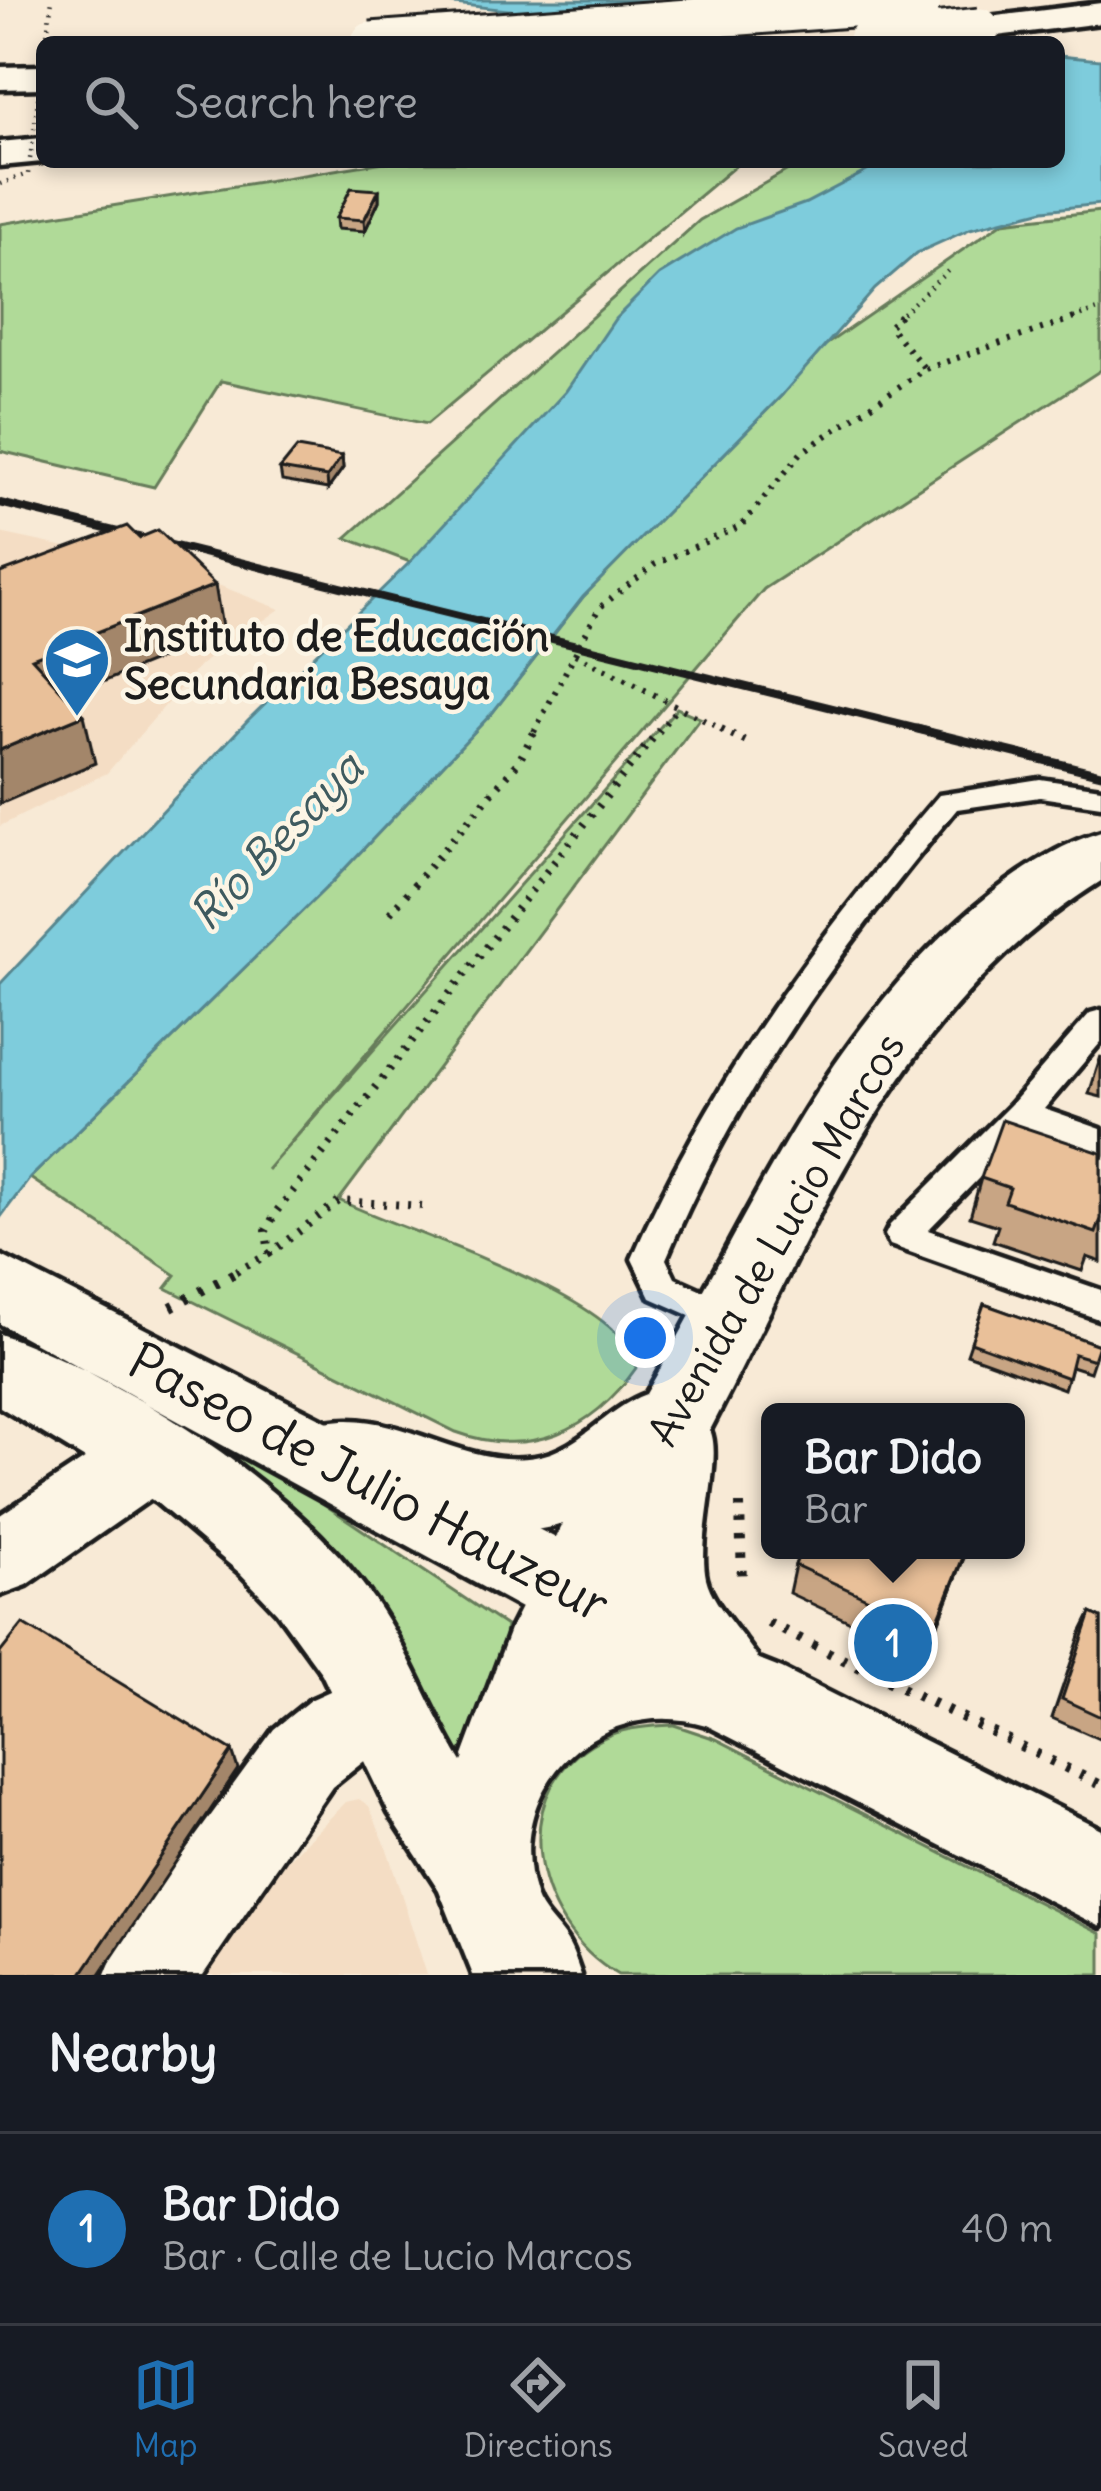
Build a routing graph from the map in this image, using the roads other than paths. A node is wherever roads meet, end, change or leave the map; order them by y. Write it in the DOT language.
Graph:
graph roads {
  1 [pos="932,1"];
  2 [pos="1101,13"];
  3 [pos="980,28"];
  4 [pos="453,36"];
  5 [pos="619,36"];
  6 [pos="907,36"];
  7 [pos="946,36"];
  8 [pos="0,42"];
  9 [pos="36,43"];
  10 [pos="36,74"];
  11 [pos="0,78"];
  12 [pos="36,111"];
  13 [pos="0,112"];
  14 [pos="36,151"];
  15 [pos="0,154"];
  16 [pos="1101,797"];
  17 [pos="1101,853"];
  18 [pos="1101,1021"];
  19 [pos="1022,1114"];
  20 [pos="1101,1142"];
  21 [pos="0,1287"];
  22 [pos="1101,1305"];
  23 [pos="728,1317"];
  24 [pos="84,1354"];
  25 [pos="689,1394"];
  26 [pos="297,1446"];
  27 [pos="153,1454"];
  28 [pos="0,1559"];
  29 [pos="572,1590"];
  30 [pos="728,1648"];
  31 [pos="386,1706"];
  32 [pos="508,1759"];
  33 [pos="483,1872"];
  34 [pos="1101,1880"];
  35 [pos="150,1975"];
  36 [pos="532,1975"];
  1 -- 4 [label="main road, bridge"];
  1 -- 5 [label="main road, bridge"];
  2 -- 3 [label="main road"];
  3 -- 6 [label="main road, bridge"];
  3 -- 7 [label="main road, bridge"];
  8 -- 9 [label="main road"];
  10 -- 11 [label="main road"];
  12 -- 13 [label="main road"];
  14 -- 15 [label="main road"];
  16 -- 23 [label="lane"];
  17 -- 23 [label="main road, Avenida de Lucio Marcos"];
  18 -- 19 [label="lane"];
  19 -- 20 [label="lane"];
  19 -- 22 [label="lane"];
  21 -- 24 [label="main road"];
  23 -- 25 [label="main road, Avenida de Lucio Marcos"];
  24 -- 26 [label="main road, Paseo de Julio Hauzeur"];
  24 -- 27 [label="main road, Paseo de Julio Hauzeur"];
  25 -- 26 [label="main road"];
  25 -- 29 [label="main road, Avenida de Lucio Marcos"];
  25 -- 30 [label="main road"];
  26 -- 29 [label="main road, Paseo de Julio Hauzeur"];
  27 -- 28 [label="street"];
  27 -- 31 [label="main road, Paseo de Julio Hauzeur"];
  29 -- 30 [label="main road, Paseo de Julio Hauzeur"];
  29 -- 32 [label="main road, Avenida de Lucio Marcos"];
  30 -- 32 [label="main road"];
  30 -- 34 [label="main road"];
  31 -- 33 [label="main road, Paseo de Julio Hauzeur"];
  31 -- 35 [label="street"];
  32 -- 33 [label="main road, Avenida de Lucio Marcos"];
  33 -- 36 [label="main road"];
}
